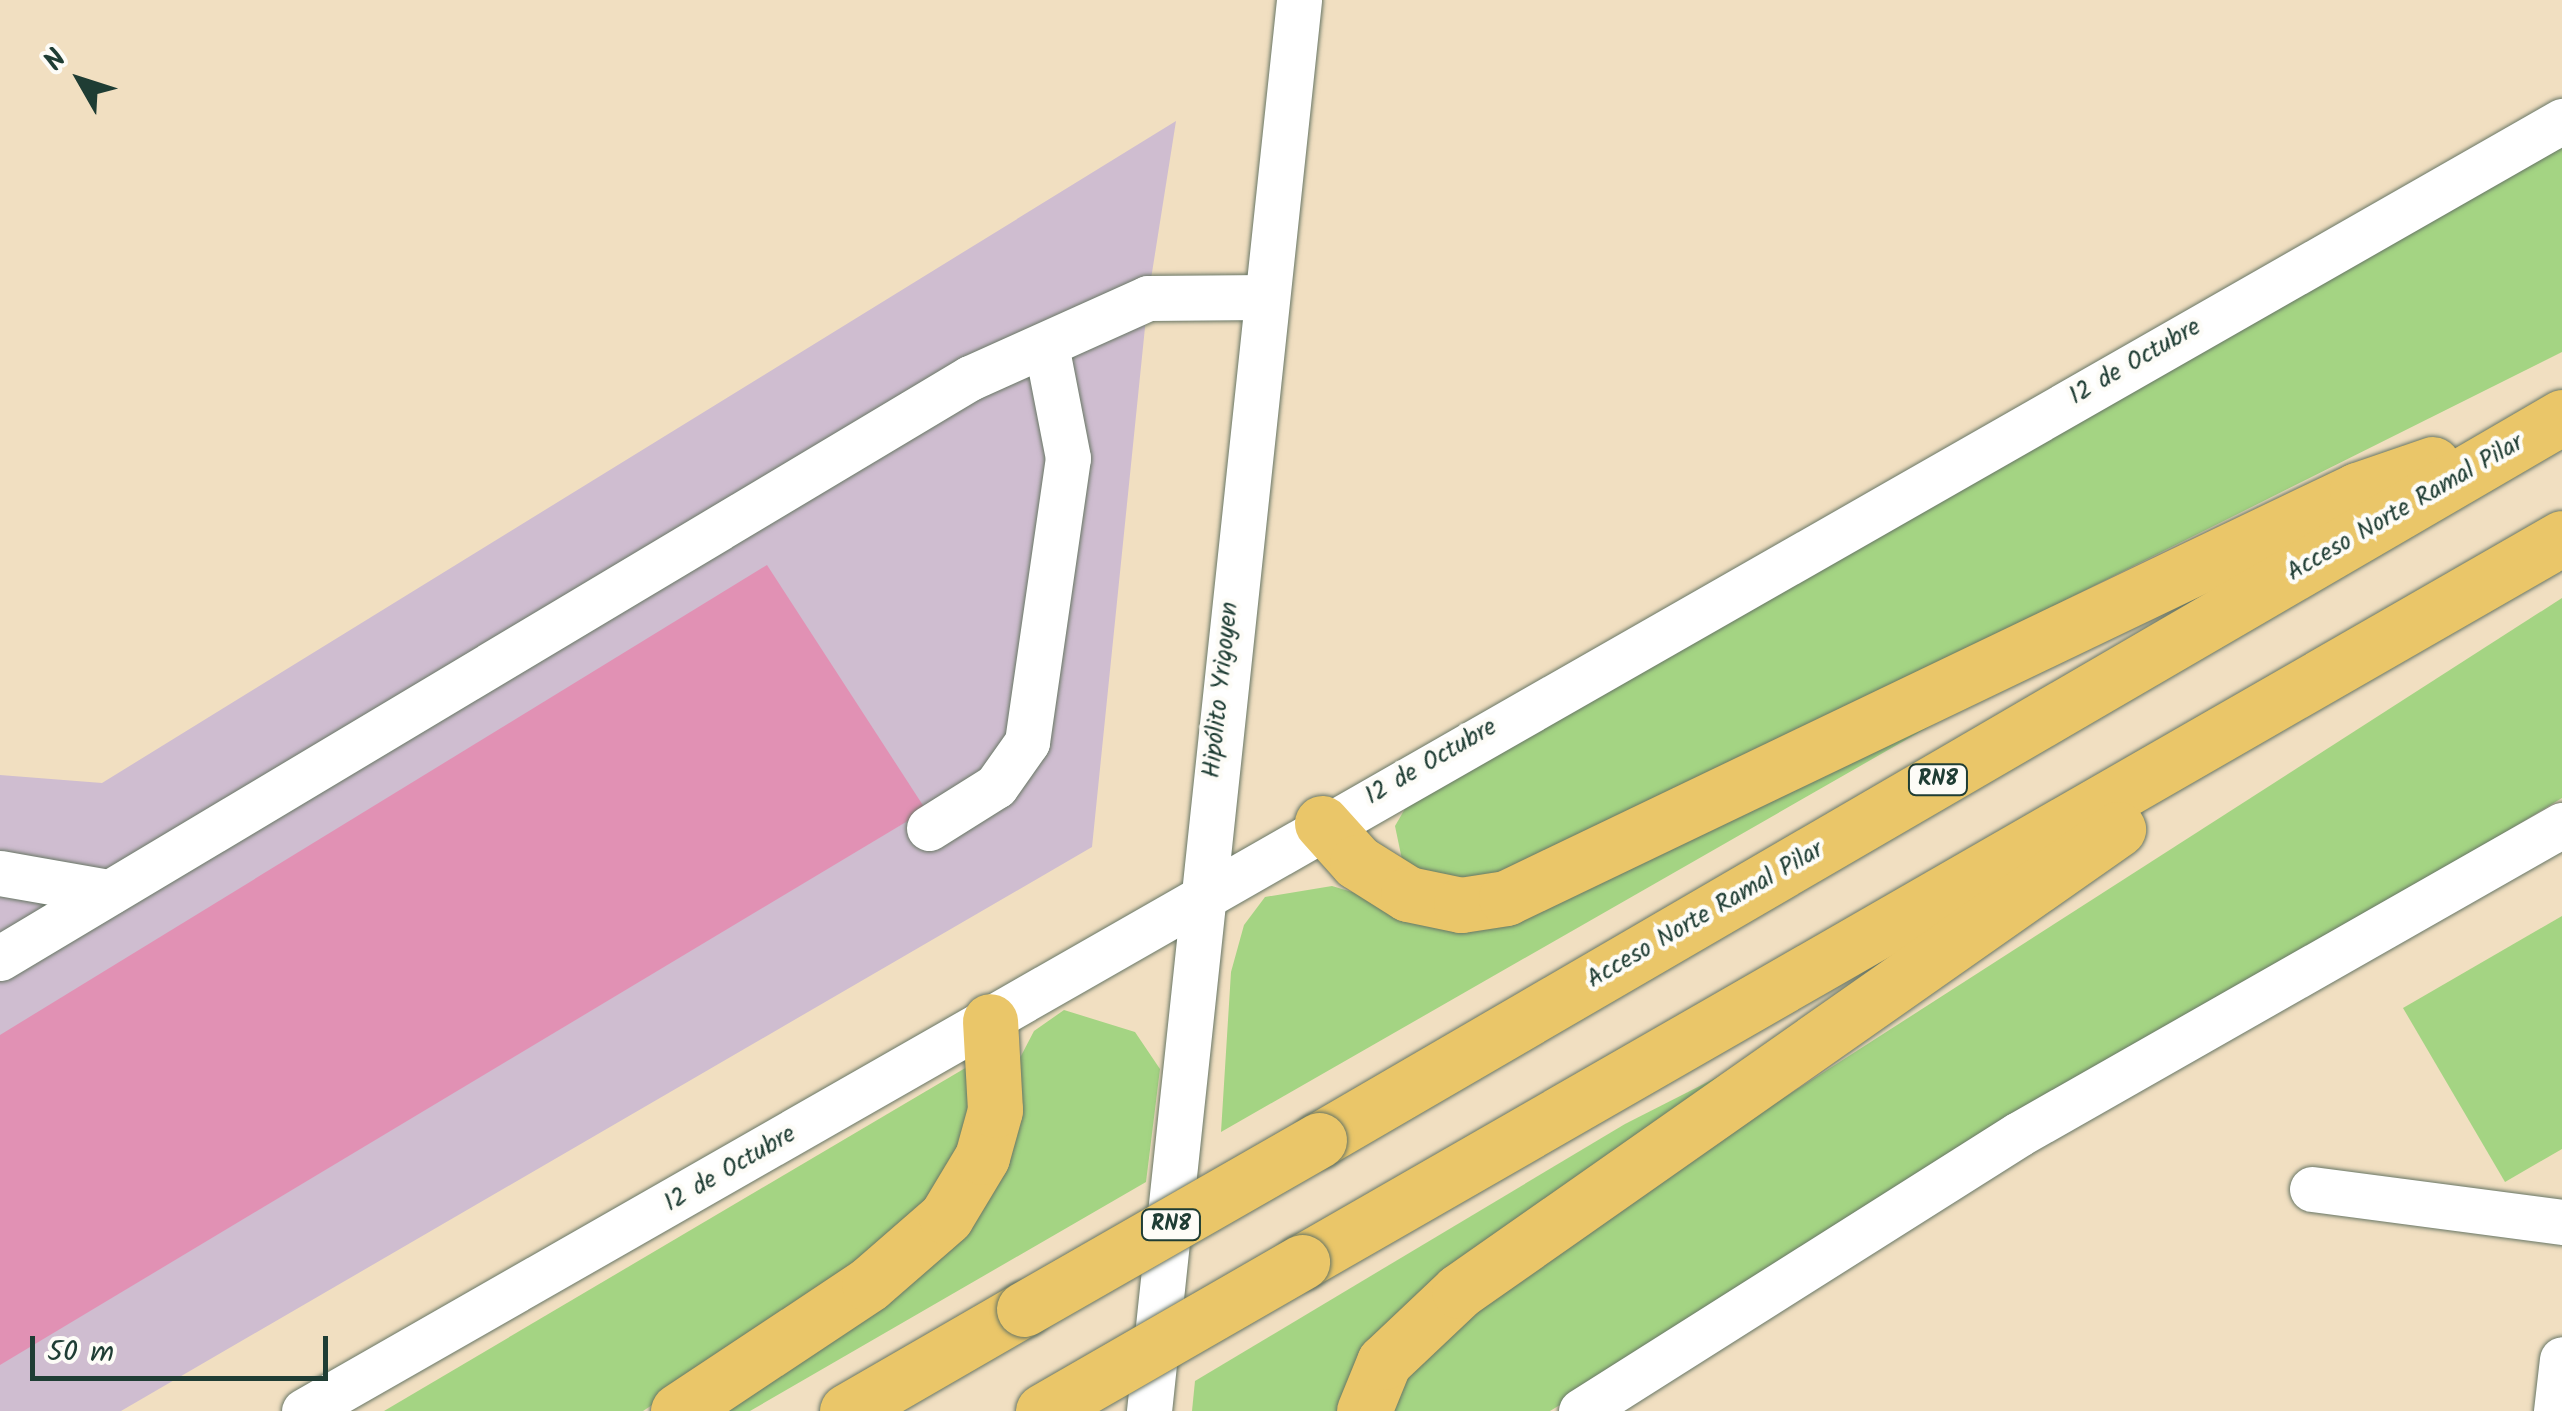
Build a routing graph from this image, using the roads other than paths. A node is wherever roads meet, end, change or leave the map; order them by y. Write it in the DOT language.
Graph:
graph roads {
  1 [pos="1299,0"];
  2 [pos="2562,121"];
  3 [pos="1265,297"];
  4 [pos="1046,346"];
  5 [pos="2559,419"];
  6 [pos="2562,538"];
  7 [pos="2408,626"];
  8 [pos="1322,823"];
  9 [pos="2562,825"];
  10 [pos="929,828"];
  11 [pos="0,873"];
  12 [pos="108,892"];
  13 [pos="1198,896"];
  14 [pos="0,958"];
  15 [pos="990,1021"];
  16 [pos="2312,1189"];
  17 [pos="2562,1222"];
  18 [pos="2562,1359"];
  19 [pos="1155,1401"];
  20 [pos="304,1411"];
  21 [pos="678,1411"];
  22 [pos="847,1411"];
  23 [pos="1043,1411"];
  24 [pos="1364,1411"];
  25 [pos="1581,1411"];
  26 [pos="2556,1411"];
  1 -- 3 [label="street, Hipólito Yrigoyen"];
  2 -- 8 [label="street, 12 de Octubre"];
  3 -- 4 [label="street"];
  3 -- 13 [label="street, Hipólito Yrigoyen"];
  4 -- 10 [label="street"];
  4 -- 12 [label="street"];
  5 -- 8 [label="highway"];
  5 -- 22 [label="highway, Acceso Norte Ramal Pilar / RN8, bridge"];
  6 -- 7 [label="highway"];
  7 -- 23 [label="highway, bridge"];
  7 -- 24 [label="highway"];
  8 -- 13 [label="street, 12 de Octubre"];
  9 -- 25 [label="street"];
  11 -- 12 [label="street"];
  12 -- 14 [label="street"];
  13 -- 15 [label="street, 12 de Octubre"];
  13 -- 19 [label="street, Hipólito Yrigoyen"];
  15 -- 20 [label="street, 12 de Octubre"];
  15 -- 21 [label="highway"];
  16 -- 17 [label="street"];
  18 -- 26 [label="street"];
}
